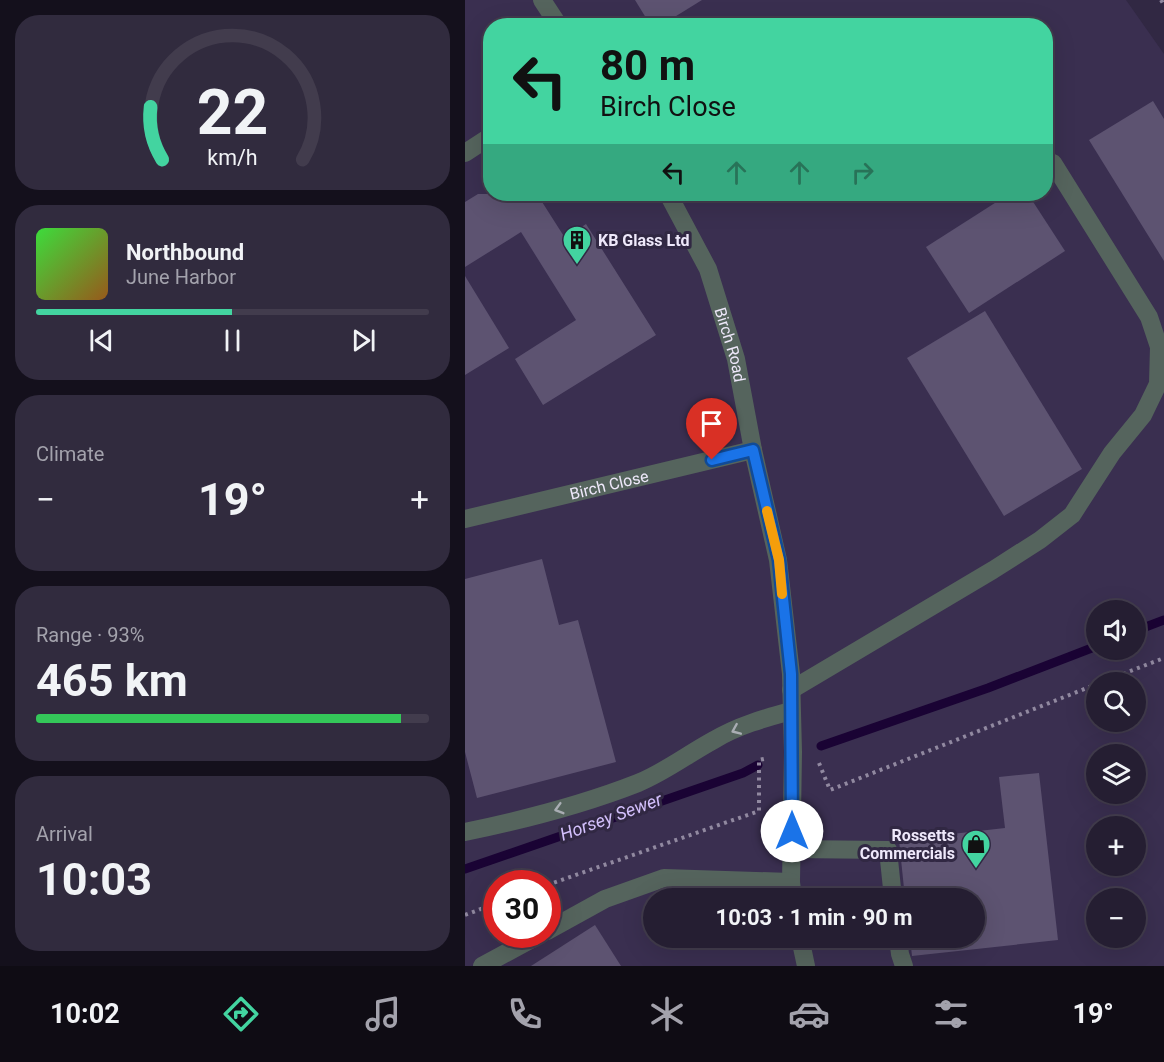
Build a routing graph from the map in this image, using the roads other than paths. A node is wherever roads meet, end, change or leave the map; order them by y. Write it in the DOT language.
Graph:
graph roads {
  1 [pos="542,0"];
  2 [pos="554,18"];
  3 [pos="483,141"];
  4 [pos="465,153"];
  5 [pos="1053,163"];
  6 [pos="672,201"];
  7 [pos="753,450"];
  8 [pos="465,519"];
  9 [pos="791,690"];
  10 [pos="791,711"];
  11 [pos="465,832"];
  12 [pos="792,849"];
  13 [pos="771,888"];
  14 [pos="792,888"];
  15 [pos="892,888"];
  16 [pos="561,923"];
  17 [pos="515,948"];
  18 [pos="802,948"];
  19 [pos="900,948"];
  20 [pos="481,966"];
  21 [pos="806,966"];
  22 [pos="904,966"];
  1 -- 2 [label="street"];
  3 -- 4 [label="street"];
  5 -- 9 [label="street"];
  6 -- 7 [label="street, Birch Road"];
  7 -- 8 [label="street, Birch Close"];
  7 -- 9 [label="street, Birch Road"];
  9 -- 10 [label="street, Birch Road"];
  10 -- 11 [label="street, one-way"];
  10 -- 12 [label="street, Birch Road"];
  12 -- 14 [label="street, Birch Road"];
  12 -- 15 [label="street"];
  13 -- 16 [label="street"];
  17 -- 20 [label="street"];
  18 -- 21 [label="street"];
  19 -- 22 [label="street"];
}
